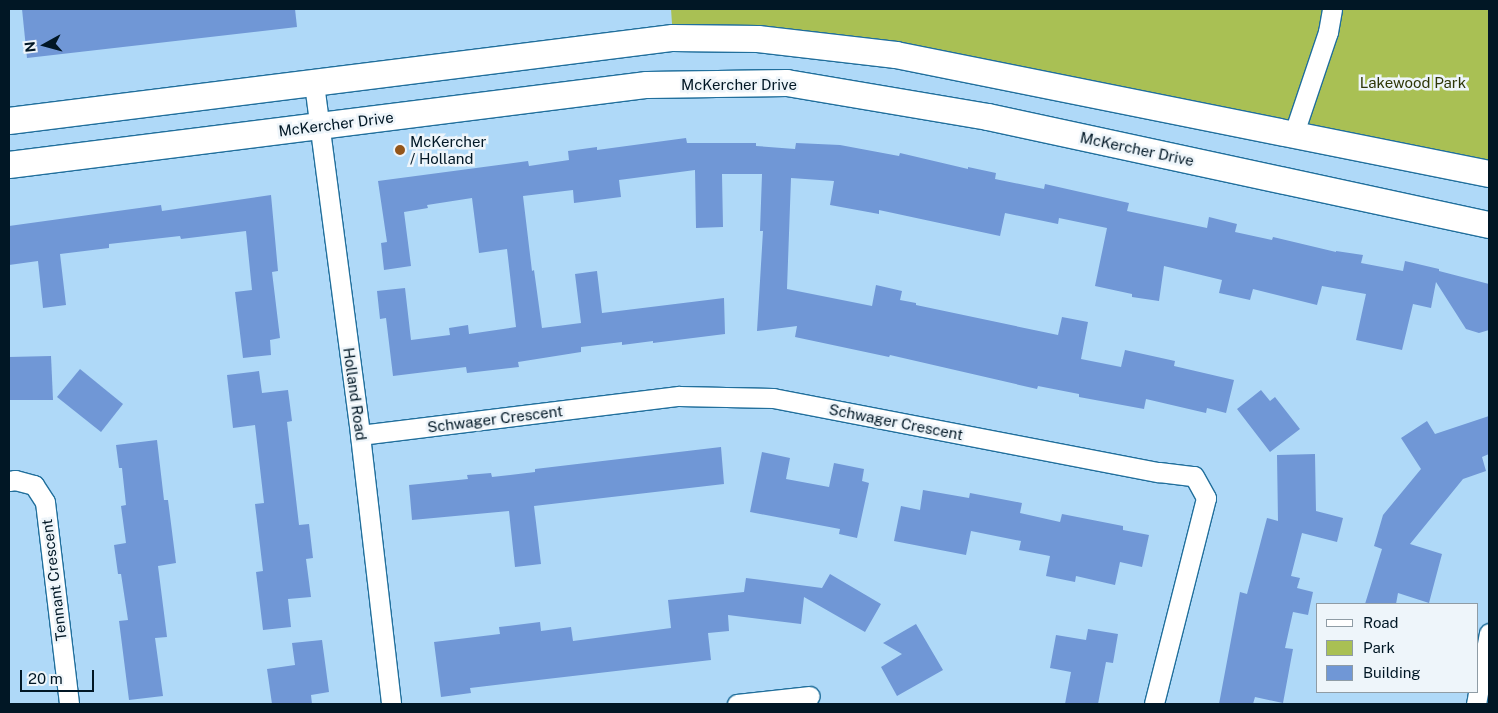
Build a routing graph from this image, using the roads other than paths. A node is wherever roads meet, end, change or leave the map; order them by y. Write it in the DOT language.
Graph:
graph roads {
  1 [pos="1332,9"];
  2 [pos="314,84"];
  3 [pos="9,121"];
  4 [pos="319,127"];
  5 [pos="1294,134"];
  6 [pos="9,165"];
  7 [pos="1489,174"];
  8 [pos="1489,225"];
  9 [pos="360,435"];
  10 [pos="9,481"];
  11 [pos="1489,633"];
  12 [pos="810,696"];
  13 [pos="69,704"];
  14 [pos="391,704"];
  15 [pos="738,704"];
  16 [pos="1154,704"];
  17 [pos="1476,704"];
  1 -- 5 [label="street"];
  2 -- 3 [label="main road"];
  2 -- 4 [label="street, Holland Road"];
  2 -- 5 [label="main road"];
  4 -- 6 [label="main road, McKercher Drive"];
  4 -- 8 [label="main road, McKercher Drive"];
  4 -- 9 [label="street, Holland Road"];
  5 -- 7 [label="main road"];
  9 -- 14 [label="street, Holland Road"];
  9 -- 16 [label="street, Schwager Crescent"];
  10 -- 13 [label="street, Tennant Crescent"];
  11 -- 17 [label="street"];
  12 -- 15 [label="street"];
}
